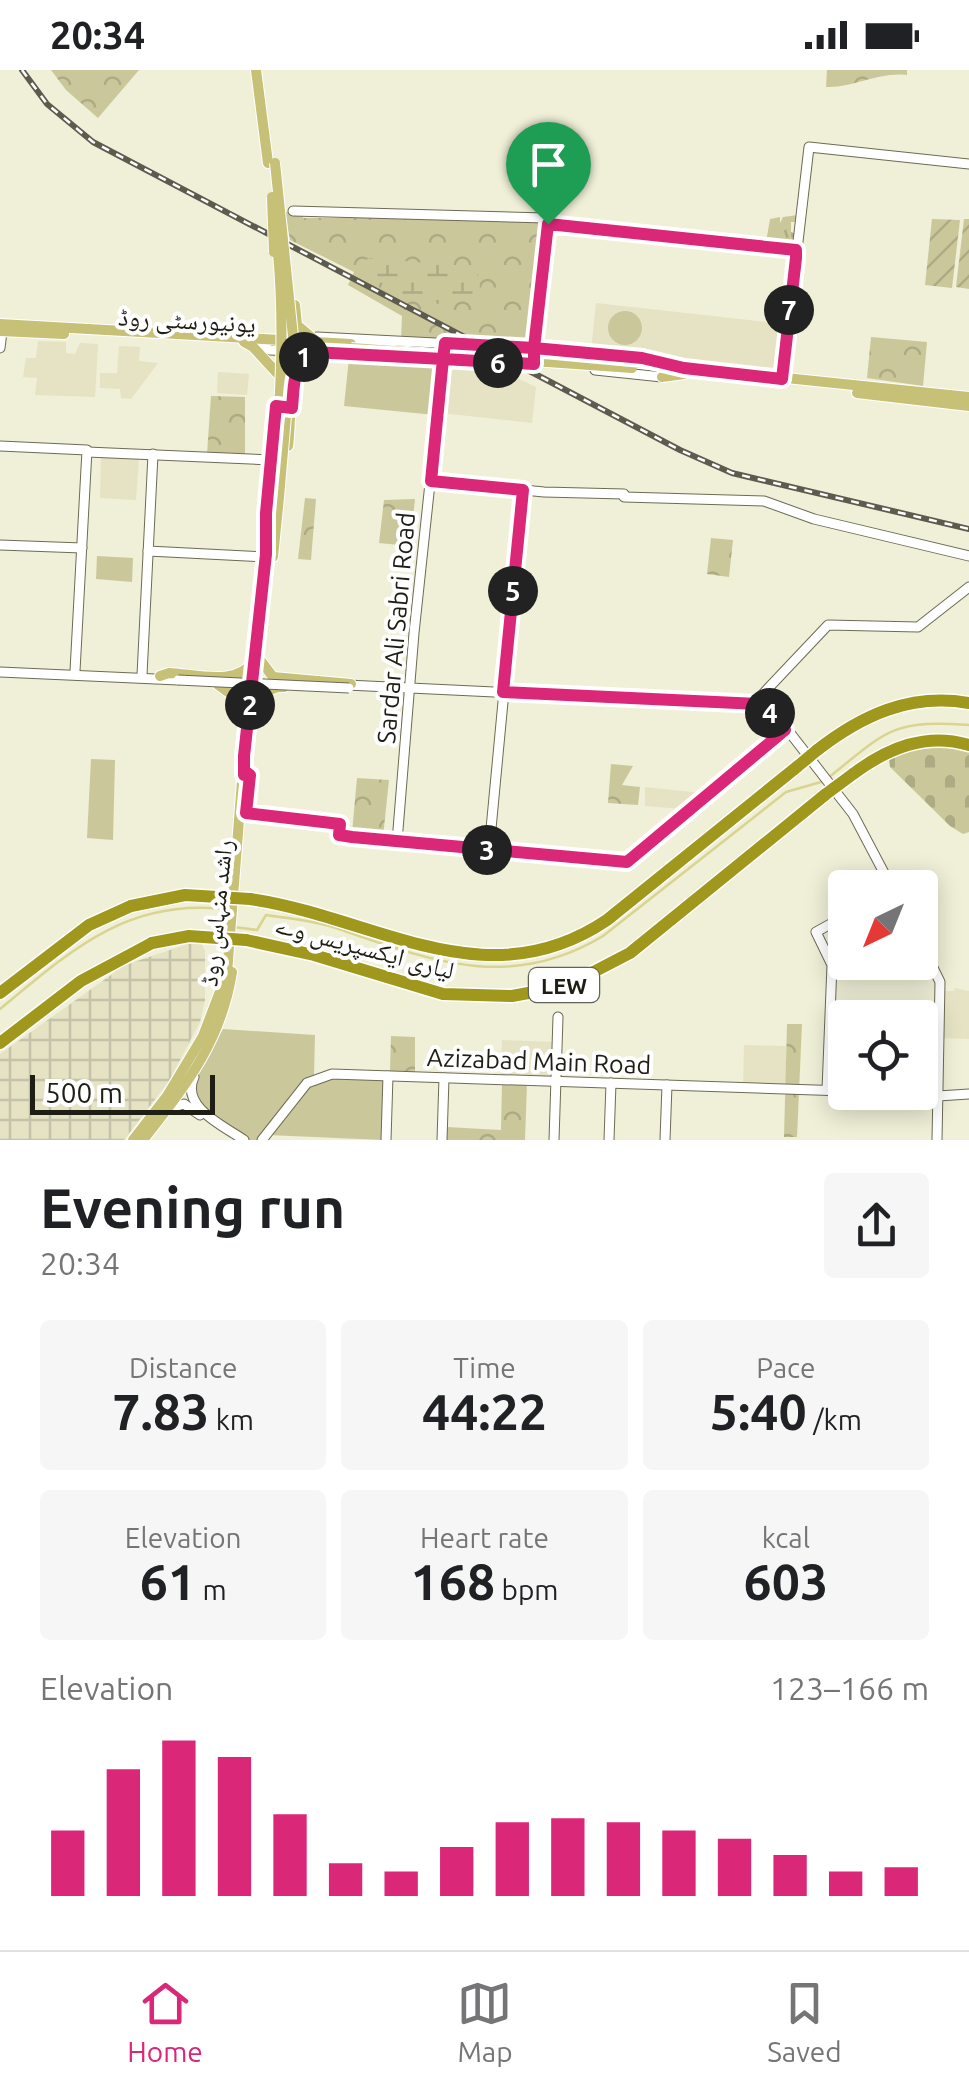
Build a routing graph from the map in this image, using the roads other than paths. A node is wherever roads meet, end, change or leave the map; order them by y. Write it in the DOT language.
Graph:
graph roads {
  1 [pos="260,70"];
  2 [pos="969,164"];
  3 [pos="272,202"];
  4 [pos="546,220"];
  5 [pos="796,250"];
  6 [pos="298,324"];
  7 [pos="280,326"];
  8 [pos="1,329"];
  9 [pos="252,342"];
  10 [pos="309,343"];
  11 [pos="445,343"];
  12 [pos="351,346"];
  13 [pos="0,348"];
  14 [pos="534,348"];
  15 [pos="443,359"];
  16 [pos="534,364"];
  17 [pos="297,369"];
  18 [pos="684,371"];
  19 [pos="276,373"];
  20 [pos="662,377"];
  21 [pos="782,379"];
  22 [pos="969,397"];
  23 [pos="276,406"];
  24 [pos="969,406"];
  25 [pos="292,408"];
  26 [pos="0,446"];
  27 [pos="87,452"];
  28 [pos="153,454"];
  29 [pos="272,460"];
  30 [pos="431,481"];
  31 [pos="523,490"];
  32 [pos="275,497"];
  33 [pos="276,526"];
  34 [pos="0,544"];
  35 [pos="82,548"];
  36 [pos="148,551"];
  37 [pos="266,556"];
  38 [pos="969,556"];
  39 [pos="969,590"];
  40 [pos="918,629"];
  41 [pos="258,658"];
  42 [pos="0,670"];
  43 [pos="76,671"];
  44 [pos="142,675"];
  45 [pos="170,678"];
  46 [pos="350,687"];
  47 [pos="410,690"];
  48 [pos="503,694"];
  49 [pos="969,703"];
  50 [pos="760,707"];
  51 [pos="252,711"];
  52 [pos="785,730"];
  53 [pos="969,746"];
  54 [pos="806,756"];
  55 [pos="246,776"];
  56 [pos="828,786"];
  57 [pos="246,813"];
  58 [pos="397,842"];
  59 [pos="490,850"];
  60 [pos="879,870"];
  61 [pos="881,870"];
  62 [pos="238,893"];
  63 [pos="828,925"];
  64 [pos="234,941"];
  65 [pos="828,957"];
  66 [pos="938,978"];
  67 [pos="831,980"];
  68 [pos="0,993"];
  69 [pos="214,1010"];
  70 [pos="558,1018"];
  71 [pos="212,1040"];
  72 [pos="0,1043"];
  73 [pos="938,1057"];
  74 [pos="198,1066"];
  75 [pos="388,1076"];
  76 [pos="444,1078"];
  77 [pos="556,1082"];
  78 [pos="611,1084"];
  79 [pos="667,1085"];
  80 [pos="827,1090"];
  81 [pos="938,1094"];
  82 [pos="969,1094"];
  83 [pos="166,1110"];
  84 [pos="936,1110"];
  85 [pos="133,1140"];
  86 [pos="143,1140"];
  87 [pos="234,1140"];
  88 [pos="244,1140"];
  89 [pos="262,1140"];
  90 [pos="386,1140"];
  91 [pos="442,1140"];
  92 [pos="554,1140"];
  93 [pos="609,1140"];
  94 [pos="665,1140"];
  95 [pos="934,1140"];
  1 -- 3 [label="main road, راشد منہاس روڈ, bridge"];
  2 -- 5 [label="street"];
  3 -- 4 [label="street"];
  3 -- 6 [label="main road, bridge"];
  3 -- 7 [label="main road, bridge"];
  3 -- 32 [label="main road, راشد منہاس روڈ, bridge"];
  4 -- 5 [label="street"];
  4 -- 14 [label="street"];
  5 -- 21 [label="street"];
  6 -- 7 [label="main road"];
  6 -- 10 [label="main road"];
  7 -- 9 [label="main road"];
  8 -- 9 [label="main road, یونیورسٹی روڈ"];
  8 -- 13 [label="street"];
  9 -- 10 [label="main road, یونیورسٹی روڈ"];
  9 -- 10 [label="street"];
  9 -- 12 [label="main road, یونیورسٹی روڈ"];
  9 -- 19 [label="main road"];
  10 -- 11 [label="street"];
  10 -- 12 [label="main road, یونیورسٹی روڈ"];
  10 -- 15 [label="street"];
  10 -- 17 [label="main road"];
  11 -- 14 [label="street"];
  11 -- 15 [label="street, Sardar Ali Sabri Road"];
  12 -- 18 [label="main road, یونیورسٹی روڈ, bridge"];
  14 -- 16 [label="street"];
  14 -- 18 [label="street"];
  15 -- 16 [label="street"];
  15 -- 30 [label="street, Sardar Ali Sabri Road"];
  16 -- 20 [label="street"];
  17 -- 19 [label="main road"];
  17 -- 25 [label="main road"];
  18 -- 20 [label="main road"];
  18 -- 21 [label="main road, یونیورسٹی روڈ"];
  18 -- 24 [label="main road, یونیورسٹی روڈ"];
  19 -- 23 [label="main road"];
  21 -- 22 [label="main road, یونیورسٹی روڈ"];
  23 -- 25 [label="main road"];
  23 -- 29 [label="main road"];
  25 -- 33 [label="main road"];
  26 -- 27 [label="street"];
  27 -- 28 [label="street"];
  27 -- 35 [label="street"];
  28 -- 29 [label="street"];
  28 -- 36 [label="street"];
  29 -- 37 [label="main road"];
  30 -- 31 [label="street"];
  30 -- 47 [label="street, Sardar Ali Sabri Road"];
  31 -- 38 [label="street"];
  31 -- 48 [label="street"];
  32 -- 33 [label="main road, راشد منہاس روڈ"];
  32 -- 37 [label="main road, راشد منہاس روڈ"];
  33 -- 41 [label="main road, راشد منہاس روڈ"];
  34 -- 35 [label="street"];
  35 -- 43 [label="street"];
  36 -- 37 [label="street"];
  36 -- 44 [label="street"];
  37 -- 41 [label="main road, راشد منہاس روڈ"];
  39 -- 40 [label="street"];
  40 -- 50 [label="street"];
  40 -- 50 [label="street"];
  41 -- 45 [label="main road"];
  41 -- 46 [label="main road"];
  41 -- 51 [label="main road, راشد منہاس روڈ"];
  42 -- 43 [label="street"];
  42 -- 45 [label="street"];
  43 -- 44 [label="street"];
  44 -- 45 [label="street"];
  45 -- 46 [label="street, bridge"];
  45 -- 51 [label="main road"];
  46 -- 47 [label="street"];
  46 -- 51 [label="main road"];
  47 -- 48 [label="street"];
  47 -- 58 [label="street, Sardar Ali Sabri Road"];
  48 -- 50 [label="street"];
  48 -- 59 [label="street"];
  49 -- 68 [label="highway, لیاری ایکسپریس وے / LEW, bridge"];
  50 -- 52 [label="street"];
  50 -- 54 [label="street"];
  51 -- 55 [label="main road, راشد منہاس روڈ"];
  52 -- 54 [label="street"];
  52 -- 59 [label="street"];
  53 -- 72 [label="highway, لیاری ایکسپریس وے / LEW, bridge"];
  54 -- 56 [label="street"];
  55 -- 57 [label="main road, راشد منہاس روڈ"];
  55 -- 62 [label="main road, راشد منہاس روڈ"];
  56 -- 60 [label="street"];
  56 -- 61 [label="street"];
  57 -- 58 [label="street"];
  57 -- 62 [label="main road, راشد منہاس روڈ"];
  58 -- 59 [label="street"];
  62 -- 64 [label="main road, راشد منہاس روڈ"];
  63 -- 65 [label="street"];
  64 -- 69 [label="main road, راشد منہاس روڈ"];
  64 -- 71 [label="main road, راشد منہاس روڈ"];
  66 -- 73 [label="street"];
  67 -- 80 [label="street"];
  69 -- 71 [label="main road"];
  69 -- 85 [label="main road, راشد منہاس روڈ"];
  70 -- 77 [label="street"];
  71 -- 74 [label="main road, راشد منہاس روڈ"];
  74 -- 83 [label="main road, راشد منہاس روڈ"];
  74 -- 88 [label="street"];
  75 -- 76 [label="street, Azizabad Main Road"];
  75 -- 89 [label="street, Azizabad Main Road"];
  75 -- 90 [label="street"];
  76 -- 77 [label="street, Azizabad Main Road"];
  76 -- 91 [label="street"];
  77 -- 78 [label="street, Azizabad Main Road"];
  77 -- 92 [label="street"];
  78 -- 79 [label="street, Azizabad Main Road"];
  78 -- 93 [label="street"];
  79 -- 80 [label="street, Azizabad Main Road"];
  79 -- 94 [label="street"];
  81 -- 82 [label="street"];
  83 -- 86 [label="main road, راشد منہاس روڈ"];
  83 -- 87 [label="street"];
  84 -- 95 [label="street"];
}
